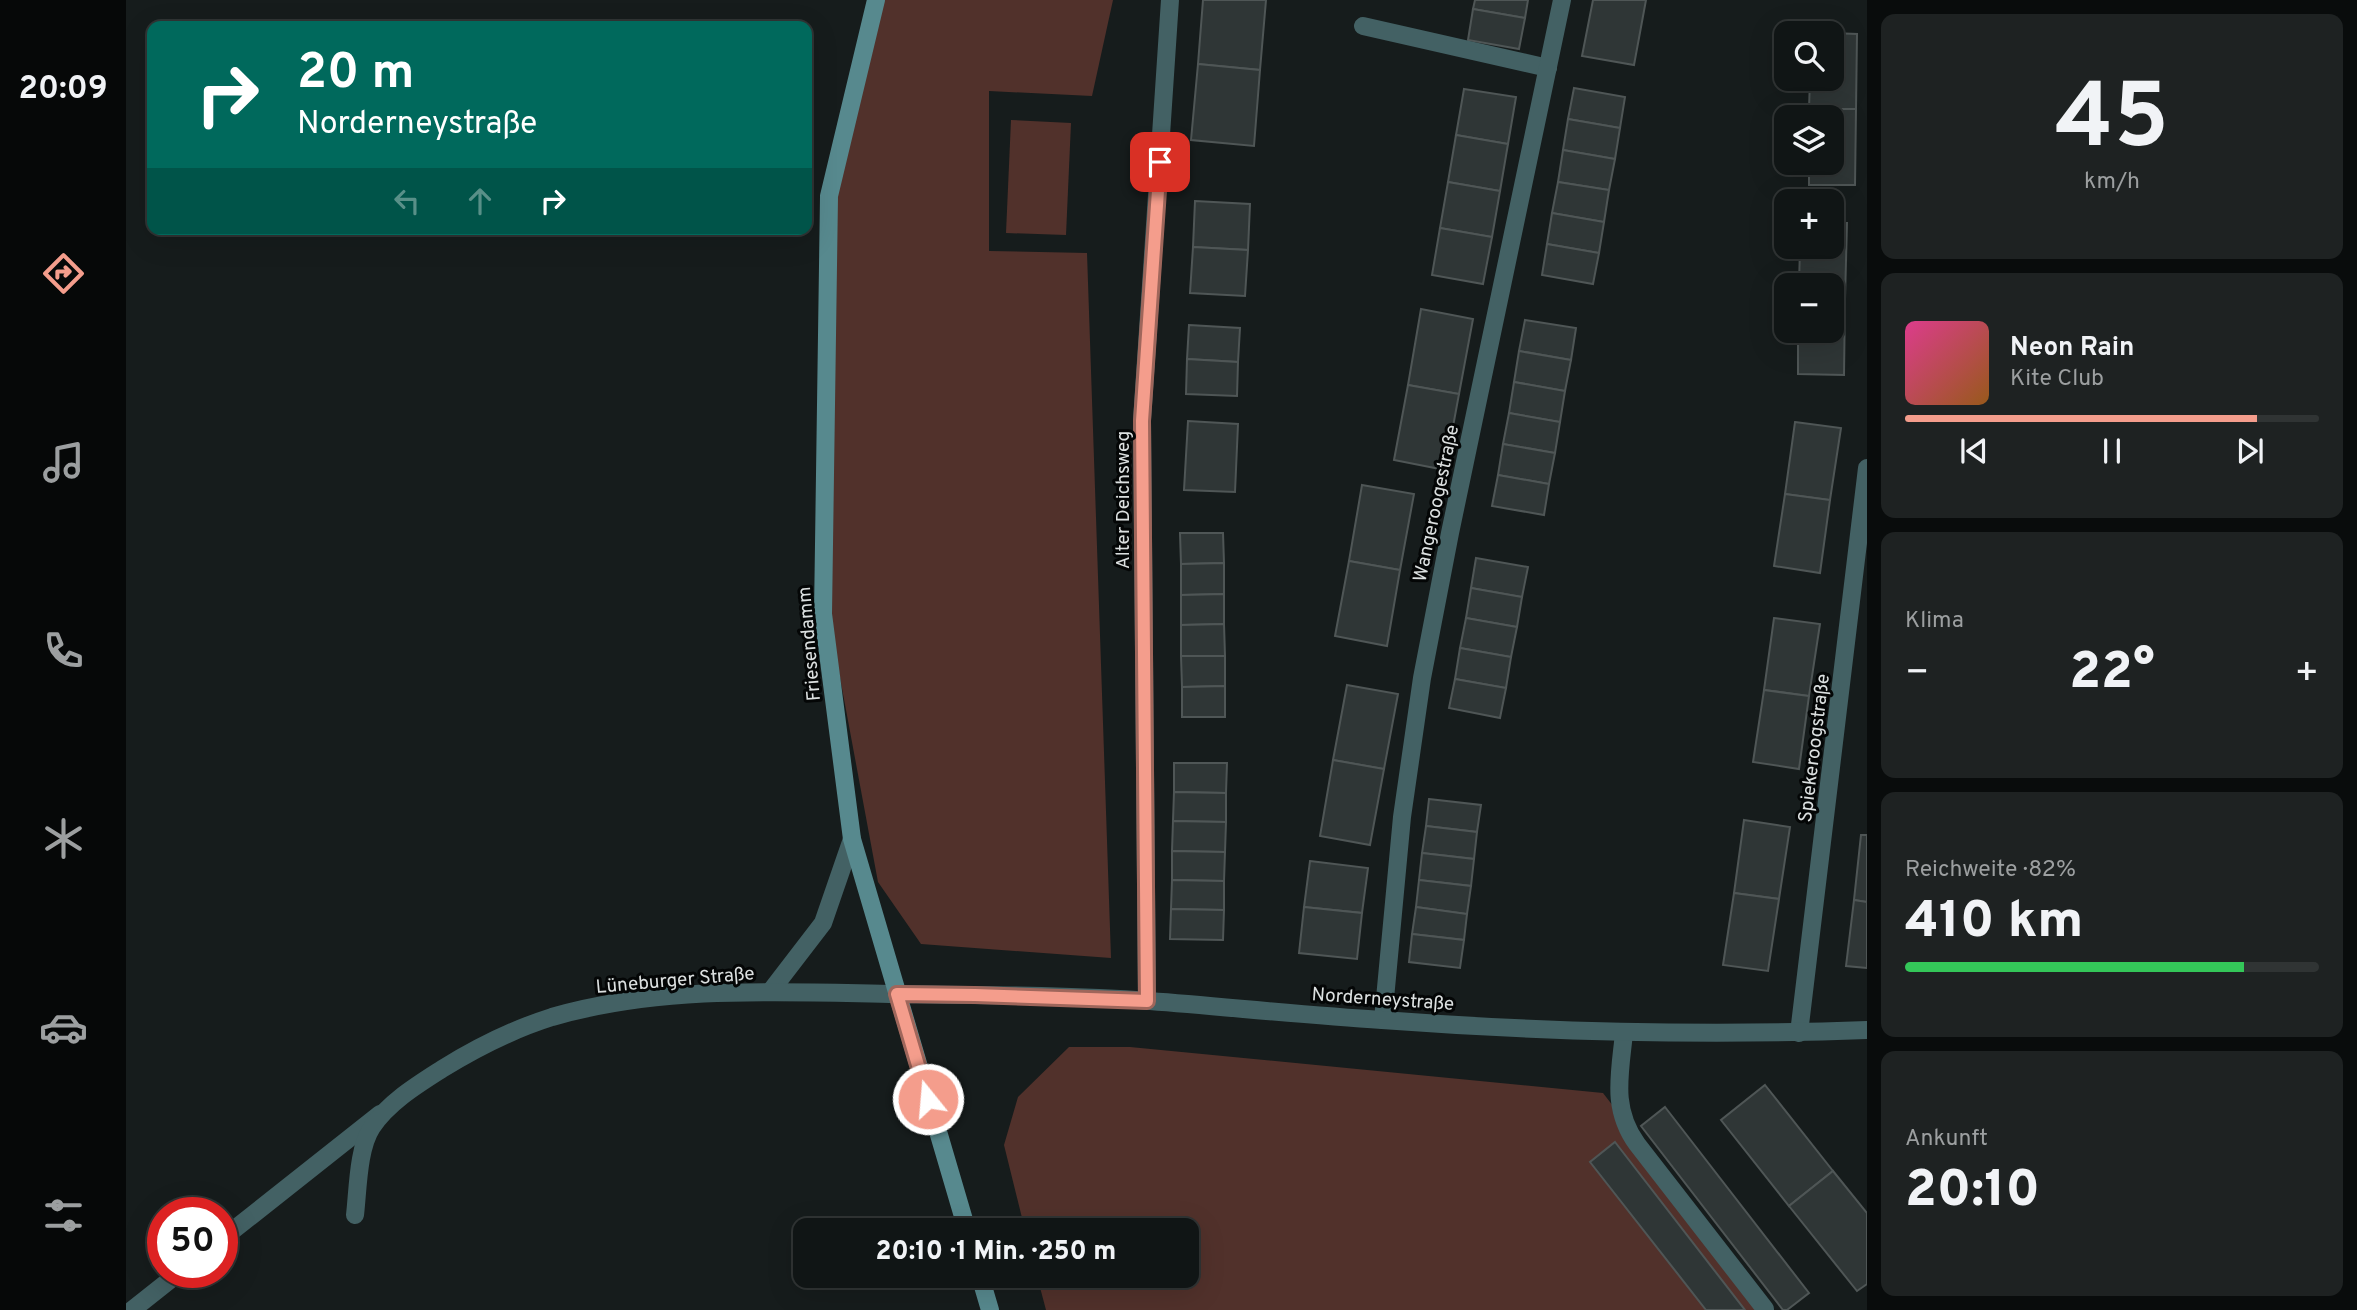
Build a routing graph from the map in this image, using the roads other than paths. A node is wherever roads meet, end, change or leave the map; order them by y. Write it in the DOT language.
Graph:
graph roads {
  1 [pos="876,0"];
  2 [pos="1170,0"];
  3 [pos="1562,0"];
  4 [pos="1363,26"];
  5 [pos="1548,68"];
  6 [pos="1867,468"];
  7 [pos="852,839"];
  8 [pos="770,992"];
  9 [pos="897,994"];
  10 [pos="1147,1001"];
  11 [pos="1383,1020"];
  12 [pos="1867,1030"];
  13 [pos="1624,1032"];
  14 [pos="1799,1033"];
  15 [pos="388,1108"];
  16 [pos="355,1215"];
  17 [pos="963,1218"];
  18 [pos="238,1226"];
  19 [pos="160,1288"];
  20 [pos="984,1288"];
  21 [pos="1765,1309"];
  22 [pos="132,1310"];
  23 [pos="990,1310"];
  1 -- 7 [label="main road, Friesendamm"];
  2 -- 10 [label="street, Alter Deichsweg"];
  3 -- 5 [label="street, Wangeroogestraße"];
  4 -- 5 [label="street"];
  5 -- 11 [label="street, Wangeroogestraße"];
  6 -- 14 [label="street, Spiekeroogstraße"];
  7 -- 8 [label="street, Lüneburger Straße"];
  7 -- 9 [label="main road, Friesendamm"];
  8 -- 9 [label="street, Lüneburger Straße"];
  8 -- 15 [label="street, Lüneburger Straße"];
  9 -- 10 [label="street, Norderneystraße"];
  9 -- 17 [label="main road, Friesendamm"];
  10 -- 11 [label="street, Norderneystraße"];
  11 -- 13 [label="street, Norderneystraße"];
  12 -- 14 [label="street, Norderneystraße"];
  13 -- 14 [label="street, Norderneystraße"];
  13 -- 21 [label="street"];
  15 -- 16 [label="street, Lüneburger Straße"];
  15 -- 18 [label="street"];
  19 -- 22 [label="street"];
  20 -- 23 [label="main road"];
}
